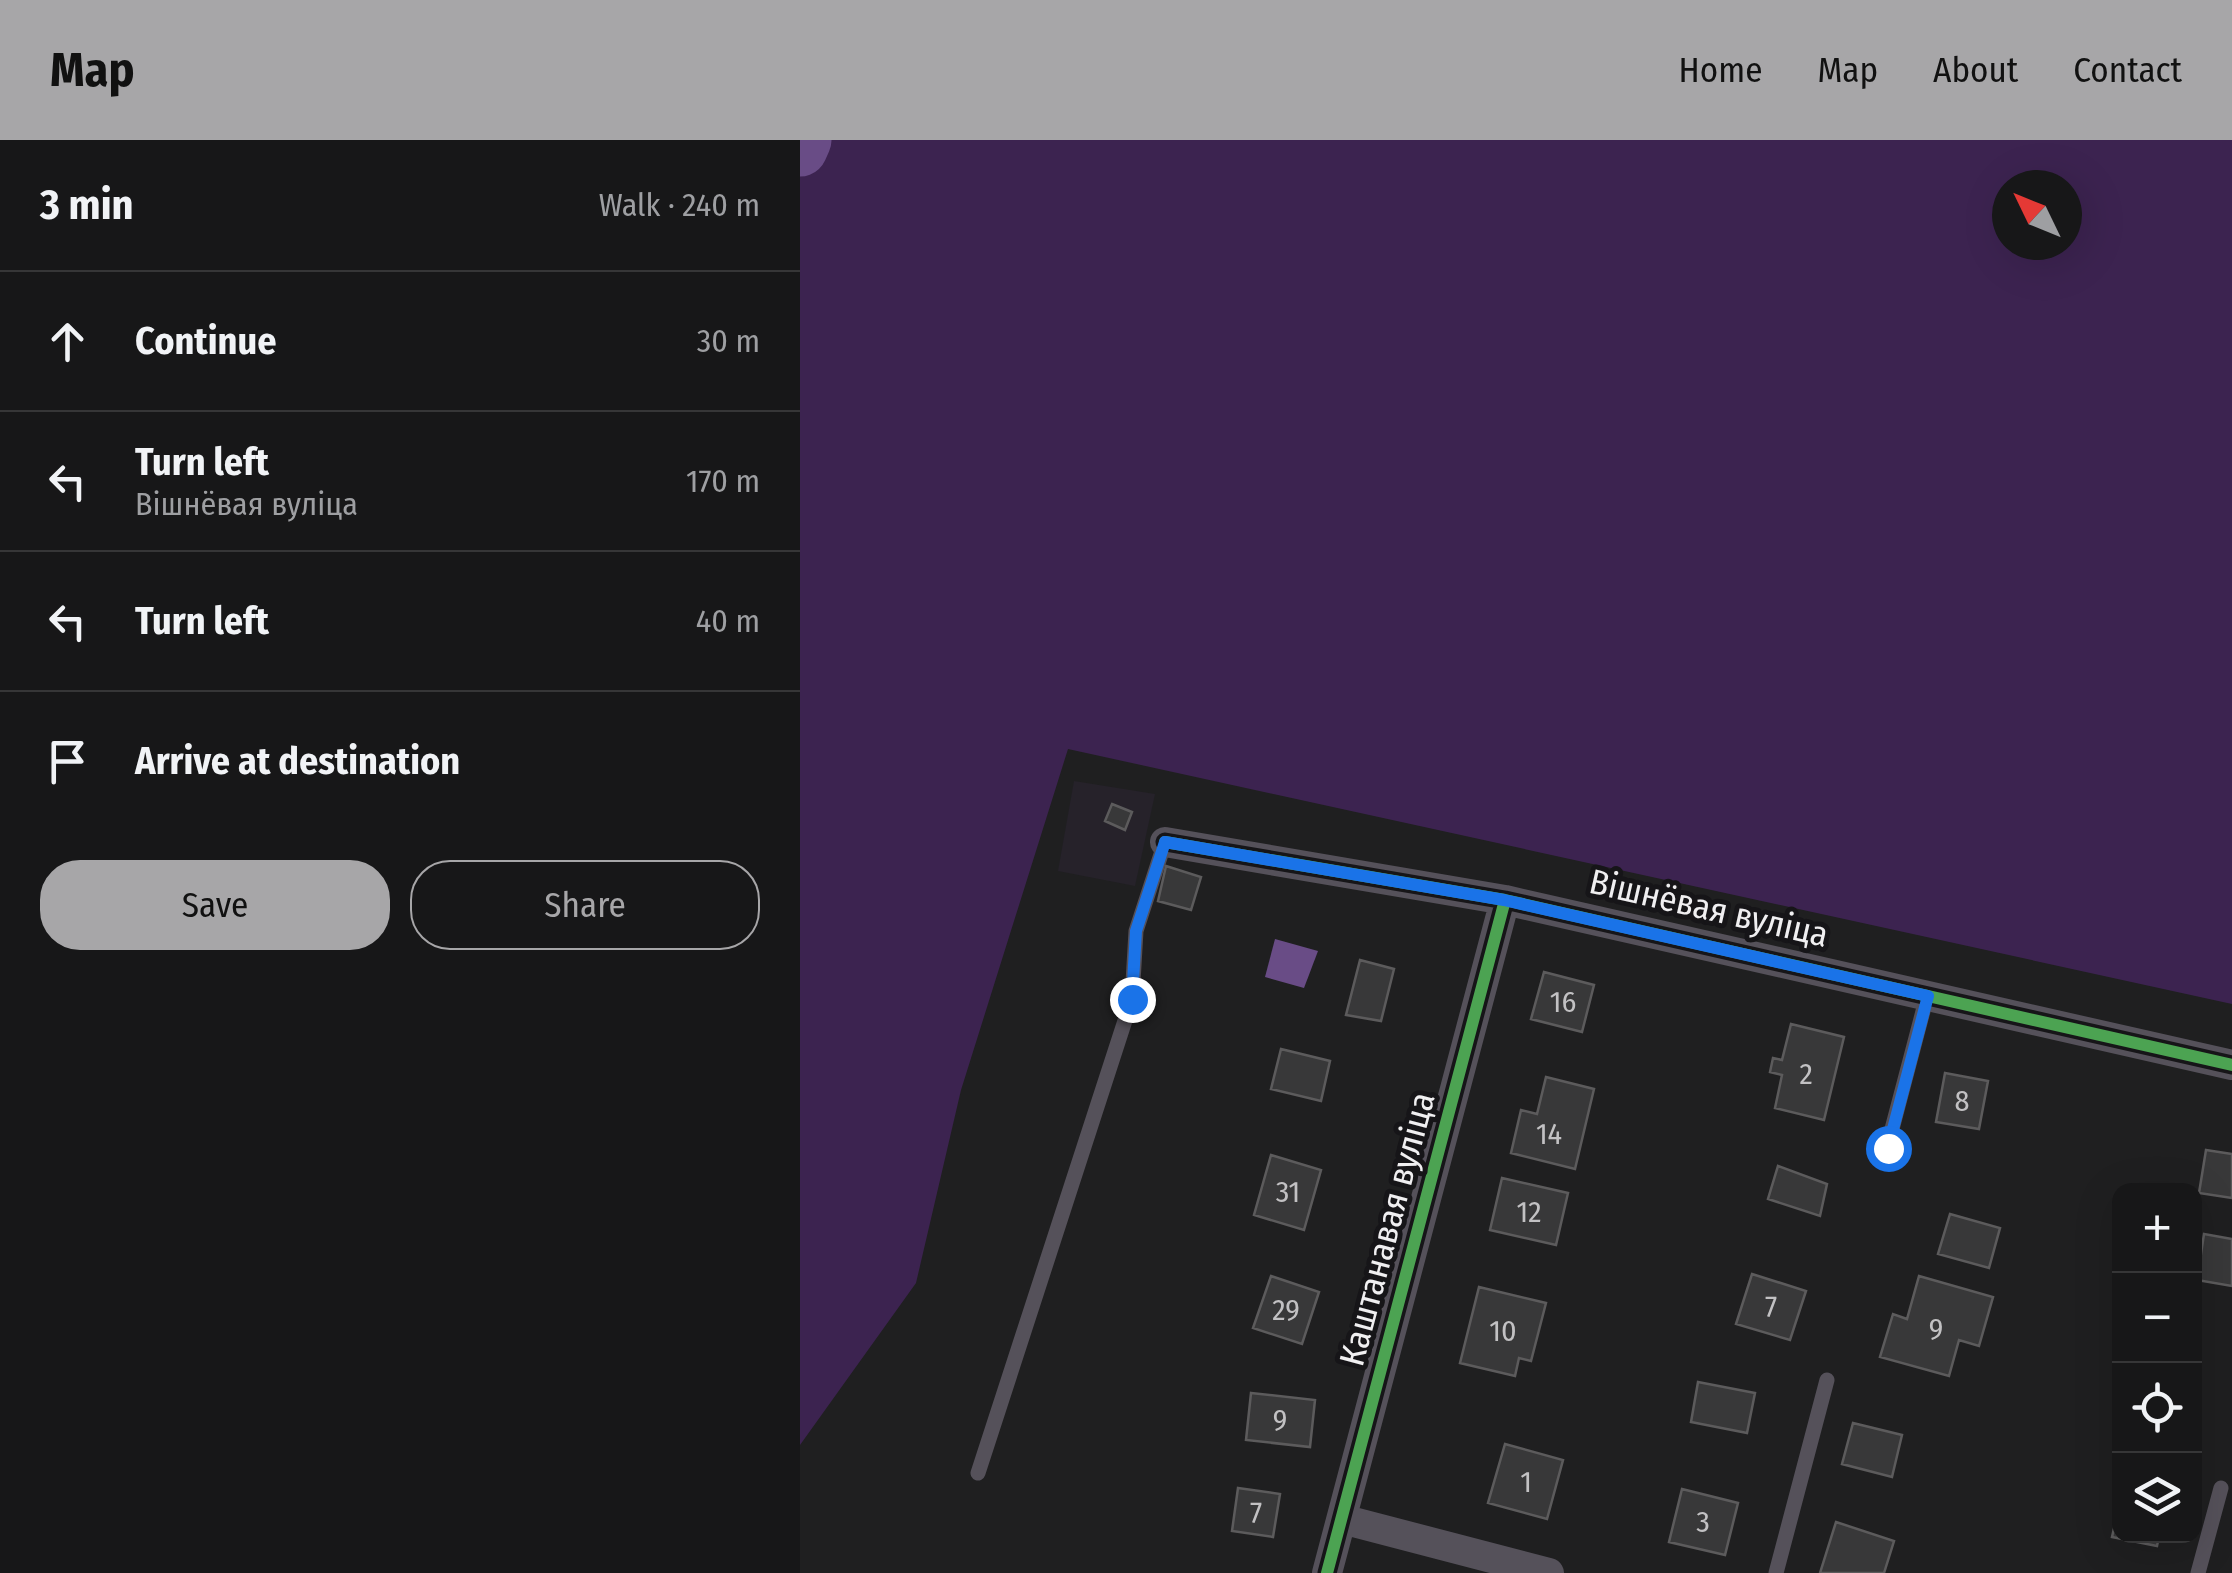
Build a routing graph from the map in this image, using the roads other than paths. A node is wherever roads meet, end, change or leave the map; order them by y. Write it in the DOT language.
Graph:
graph roads {
  1 [pos="1165,842"];
  2 [pos="1504,900"];
  3 [pos="1928,996"];
  4 [pos="2232,1065"];
  5 [pos="1888,1148"];
  6 [pos="1827,1380"];
  7 [pos="978,1473"];
  8 [pos="2221,1488"];
  9 [pos="1342,1518"];
  10 [pos="1327,1573"];
  11 [pos="1550,1573"];
  12 [pos="1776,1573"];
  13 [pos="2198,1573"];
  1 -- 2 [label="street, Вішнёвая вуліца"];
  1 -- 7 [label="lane"];
  2 -- 3 [label="street, Вішнёвая вуліца"];
  2 -- 9 [label="street, Каштанавая вуліца"];
  3 -- 4 [label="street, Вішнёвая вуліца"];
  3 -- 5 [label="lane"];
  6 -- 12 [label="lane"];
  8 -- 13 [label="lane"];
  9 -- 10 [label="street, Каштанавая вуліца"];
  9 -- 11 [label="street"];
}
